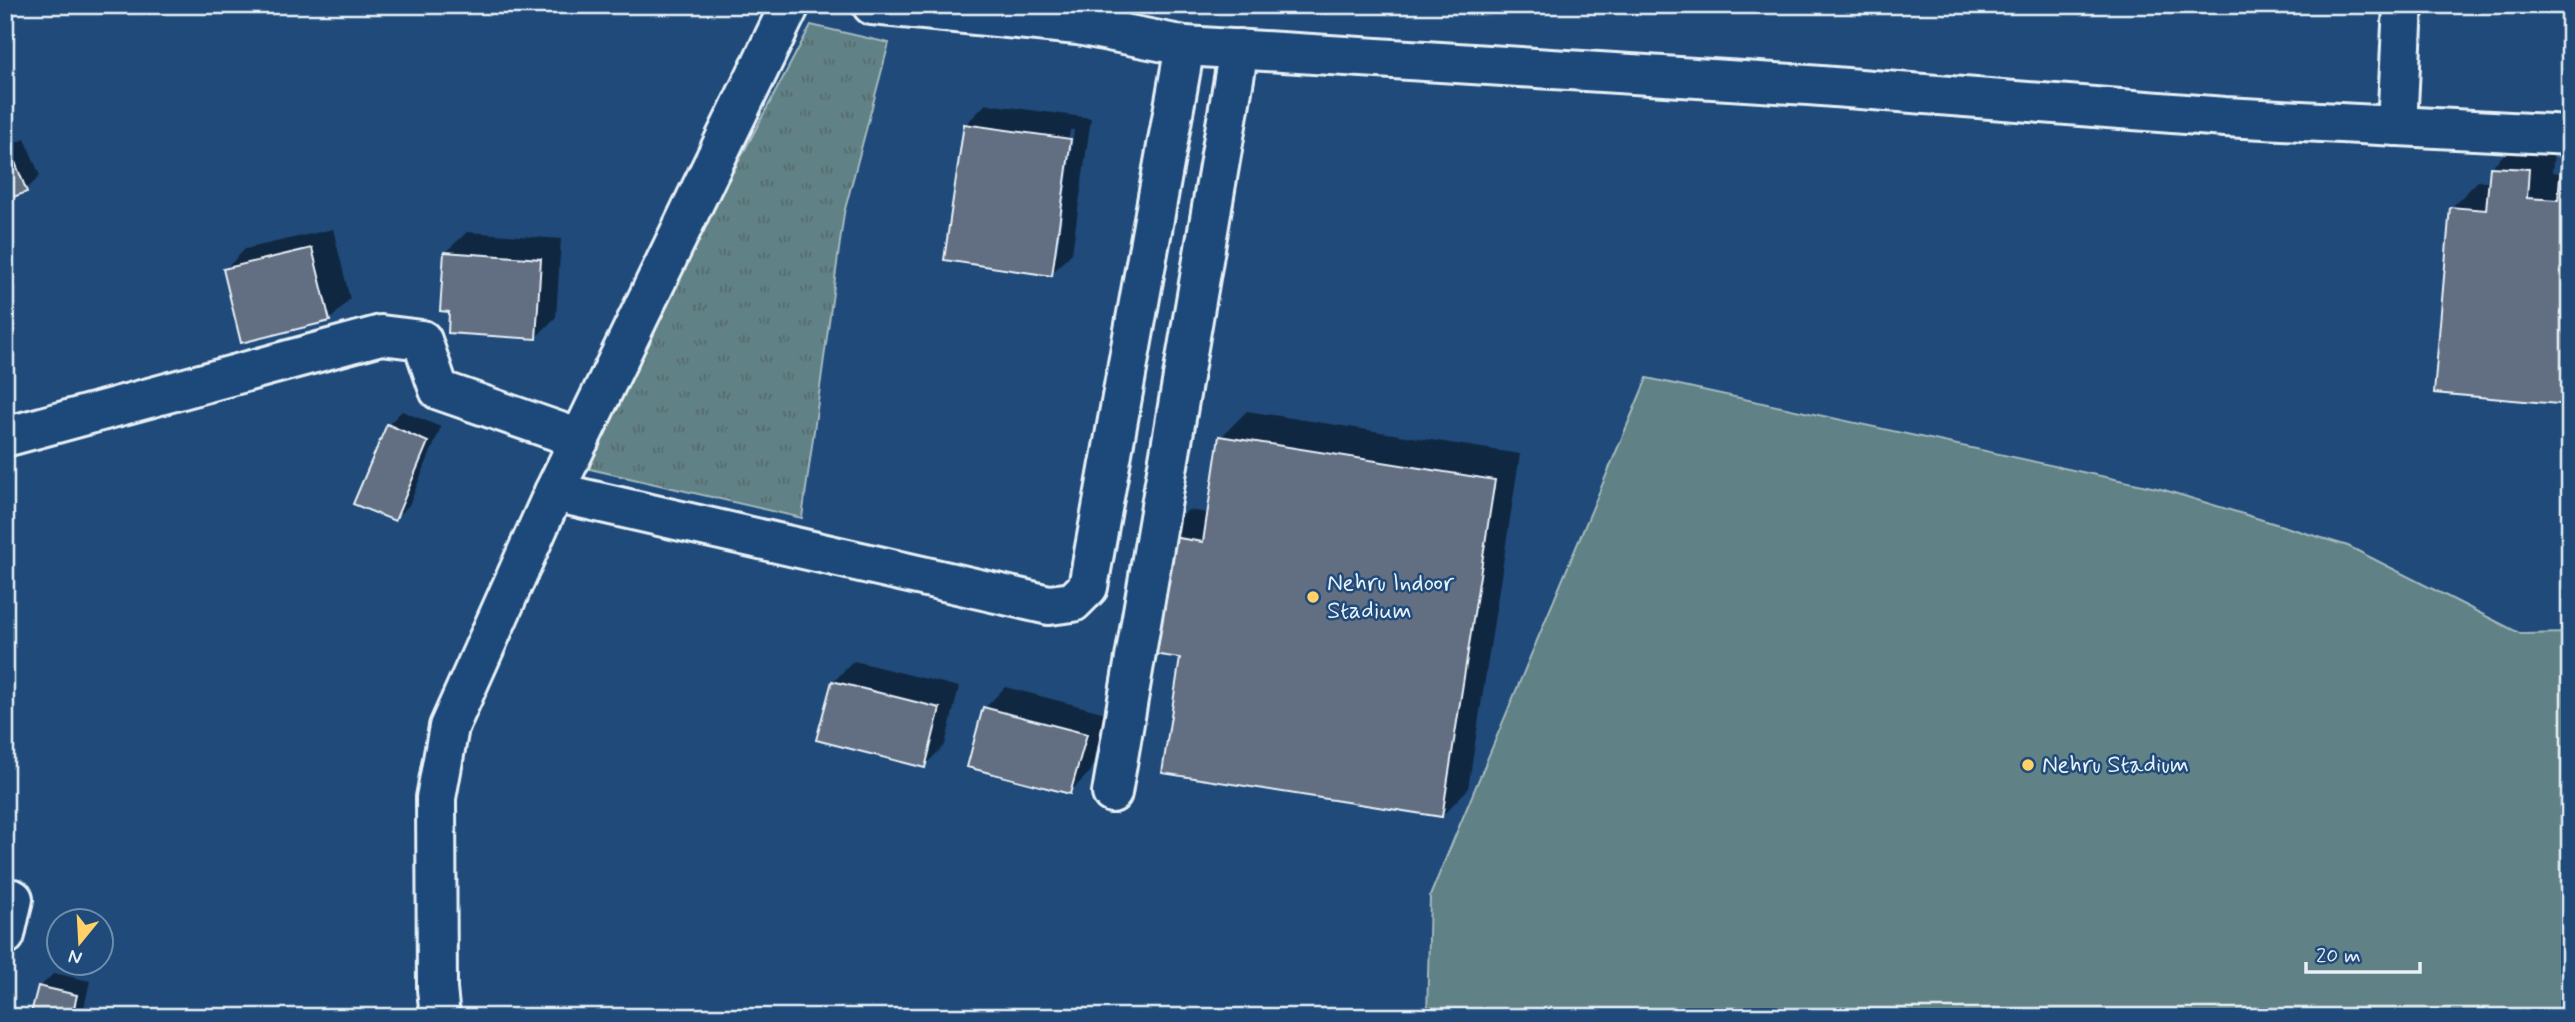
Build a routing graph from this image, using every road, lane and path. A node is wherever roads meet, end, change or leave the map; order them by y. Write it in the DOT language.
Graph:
graph roads {
  1 [pos="790,5"];
  2 [pos="872,5"];
  3 [pos="2403,5"];
  4 [pos="1185,46"];
  5 [pos="1239,49"];
  6 [pos="2397,126"];
  7 [pos="2570,135"];
  8 [pos="5,437"];
  9 [pos="580,439"];
  10 [pos="554,492"];
  11 [pos="1112,793"];
  12 [pos="13,899"];
  13 [pos="5,935"];
  14 [pos="439,1017"];
  1 -- 9 [label="street"];
  2 -- 4 [label="street"];
  3 -- 6 [label="street"];
  4 -- 5 [label="street"];
  4 -- 10 [label="street"];
  5 -- 6 [label="street"];
  5 -- 11 [label="street"];
  6 -- 7 [label="street"];
  8 -- 9 [label="street"];
  9 -- 10 [label="street"];
  10 -- 14 [label="street"];
  12 -- 13 [label="street"];
}
